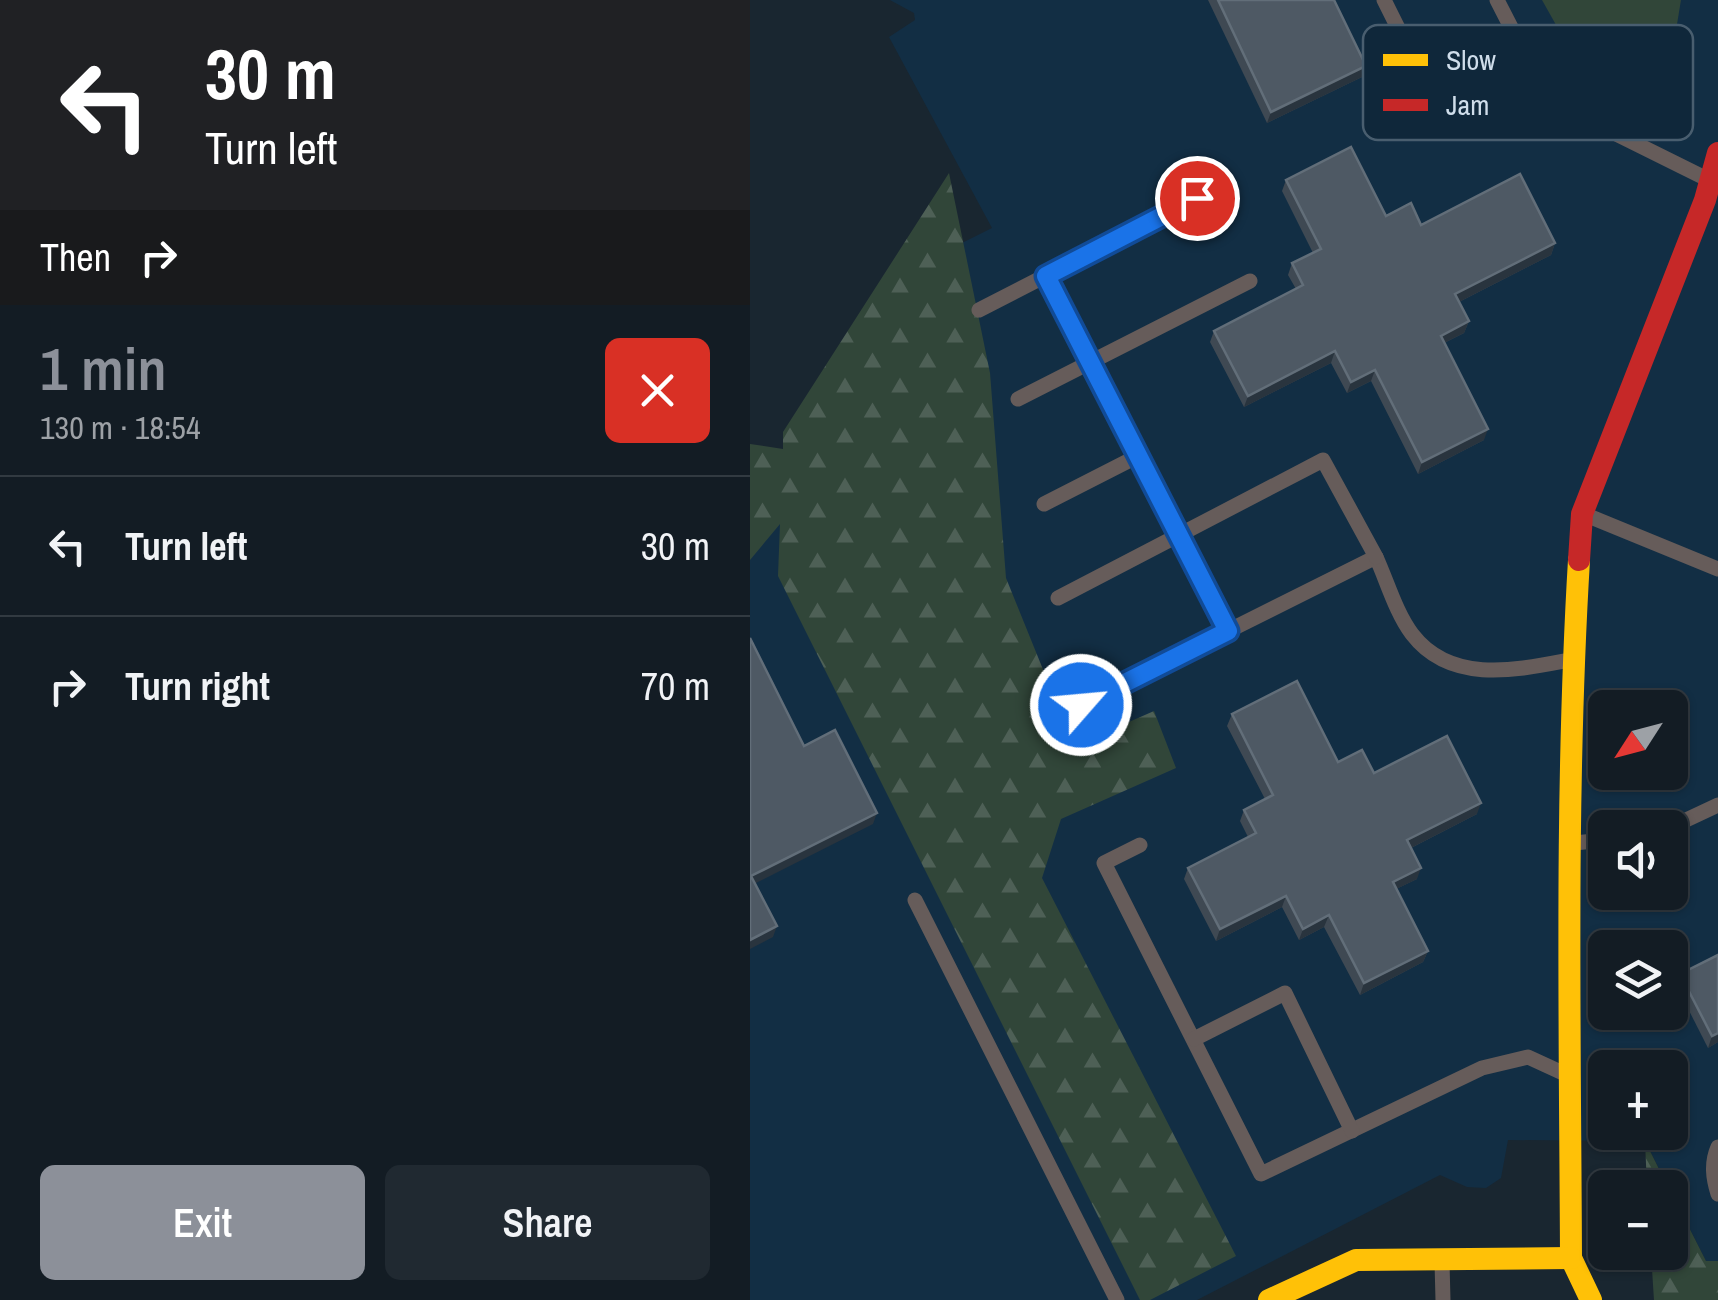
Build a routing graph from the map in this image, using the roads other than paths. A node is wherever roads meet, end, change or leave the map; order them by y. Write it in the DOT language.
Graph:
graph roads {
  1 [pos="1384,0"];
  2 [pos="1497,0"];
  3 [pos="1396,25"];
  4 [pos="1510,25"];
  5 [pos="1629,140"];
  6 [pos="1718,153"];
  7 [pos="1710,180"];
  8 [pos="1197,198"];
  9 [pos="1046,276"];
  10 [pos="1250,281"];
  11 [pos="978,310"];
  12 [pos="1090,361"];
  13 [pos="1018,398"];
  14 [pos="1138,456"];
  15 [pos="1044,504"];
  16 [pos="1582,514"];
  17 [pos="1180,536"];
  18 [pos="1376,557"];
  19 [pos="1718,570"];
  20 [pos="1058,598"];
  21 [pos="1228,631"];
  22 [pos="1574,659"];
  23 [pos="1081,705"];
  24 [pos="1718,805"];
  25 [pos="1688,819"];
  26 [pos="1588,842"];
  27 [pos="1570,844"];
  28 [pos="1140,845"];
  29 [pos="915,900"];
  30 [pos="1194,1039"];
  31 [pos="1570,1076"];
  32 [pos="1352,1131"];
  33 [pos="1718,1147"];
  34 [pos="1718,1194"];
  35 [pos="1442,1258"];
  36 [pos="1571,1258"];
  37 [pos="1117,1300"];
  38 [pos="1269,1300"];
  39 [pos="1442,1300"];
  40 [pos="1591,1300"];
  1 -- 3 [label="lane"];
  2 -- 4 [label="lane"];
  5 -- 7 [label="lane"];
  6 -- 7 [label="street"];
  7 -- 16 [label="street"];
  8 -- 9 [label="lane"];
  9 -- 11 [label="lane"];
  9 -- 12 [label="lane"];
  10 -- 12 [label="lane"];
  12 -- 13 [label="lane"];
  12 -- 14 [label="lane"];
  14 -- 15 [label="lane"];
  14 -- 17 [label="lane"];
  16 -- 19 [label="lane"];
  16 -- 22 [label="street"];
  17 -- 18 [label="lane"];
  17 -- 20 [label="lane"];
  17 -- 21 [label="lane"];
  18 -- 21 [label="lane"];
  18 -- 22 [label="lane"];
  21 -- 23 [label="lane"];
  22 -- 27 [label="street"];
  24 -- 25 [label="lane"];
  26 -- 27 [label="lane"];
  27 -- 31 [label="street"];
  28 -- 30 [label="lane"];
  29 -- 37 [label="lane"];
  30 -- 32 [label="lane"];
  30 -- 32 [label="lane"];
  31 -- 32 [label="lane"];
  31 -- 36 [label="street"];
  33 -- 34 [label="lane"];
  35 -- 36 [label="street"];
  35 -- 38 [label="street"];
  35 -- 39 [label="lane"];
  36 -- 40 [label="street"];
}
